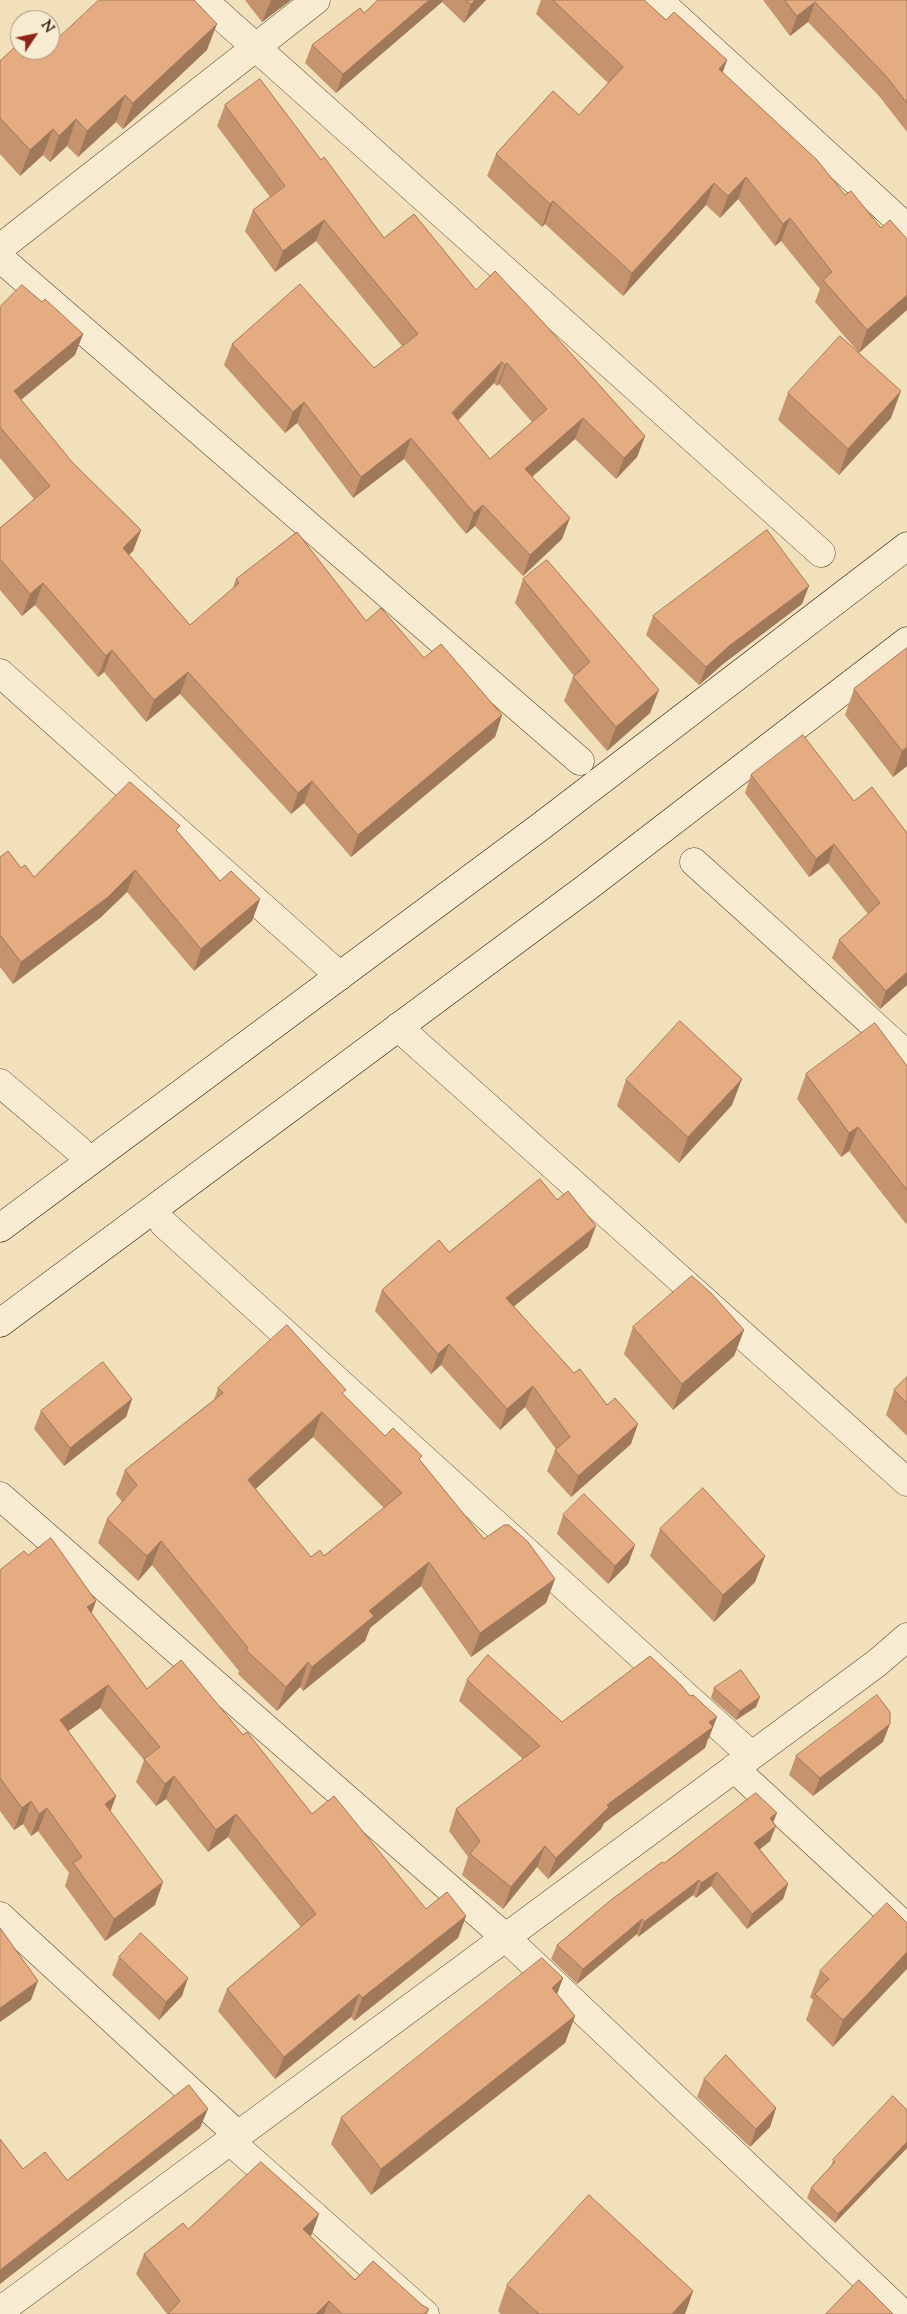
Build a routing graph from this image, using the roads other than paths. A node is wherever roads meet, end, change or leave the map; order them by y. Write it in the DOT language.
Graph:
graph roads {
  1 [pos="203,0"];
  2 [pos="316,0"];
  3 [pos="658,0"];
  4 [pos="256,47"];
  5 [pos="907,228"];
  6 [pos="0,248"];
  7 [pos="0,258"];
  8 [pos="907,546"];
  9 [pos="821,552"];
  10 [pos="907,642"];
  11 [pos="0,672"];
  12 [pos="580,761"];
  13 [pos="694,862"];
  14 [pos="340,976"];
  15 [pos="398,1027"];
  16 [pos="907,1055"];
  17 [pos="0,1083"];
  18 [pos="79,1150"];
  19 [pos="164,1224"];
  20 [pos="0,1228"];
  21 [pos="0,1323"];
  22 [pos="907,1482"];
  23 [pos="0,1496"];
  24 [pos="907,1638"];
  25 [pos="742,1762"];
  26 [pos="0,1916"];
  27 [pos="907,1928"];
  28 [pos="505,1937"];
  29 [pos="234,2138"];
  30 [pos="0,2312"];
  31 [pos="425,2314"];
  32 [pos="902,2314"];
  1 -- 4 [label="street"];
  2 -- 4 [label="street"];
  3 -- 5 [label="street"];
  4 -- 6 [label="street"];
  4 -- 9 [label="street"];
  7 -- 12 [label="street"];
  8 -- 14 [label="street"];
  10 -- 15 [label="street"];
  11 -- 14 [label="street"];
  13 -- 16 [label="street"];
  14 -- 20 [label="street"];
  15 -- 21 [label="street"];
  15 -- 22 [label="street"];
  17 -- 18 [label="street"];
  19 -- 25 [label="street"];
  23 -- 28 [label="street"];
  24 -- 25 [label="street"];
  25 -- 27 [label="street"];
  25 -- 28 [label="street"];
  26 -- 29 [label="street"];
  28 -- 29 [label="street"];
  28 -- 32 [label="street"];
  29 -- 30 [label="street"];
  29 -- 31 [label="street"];
}
